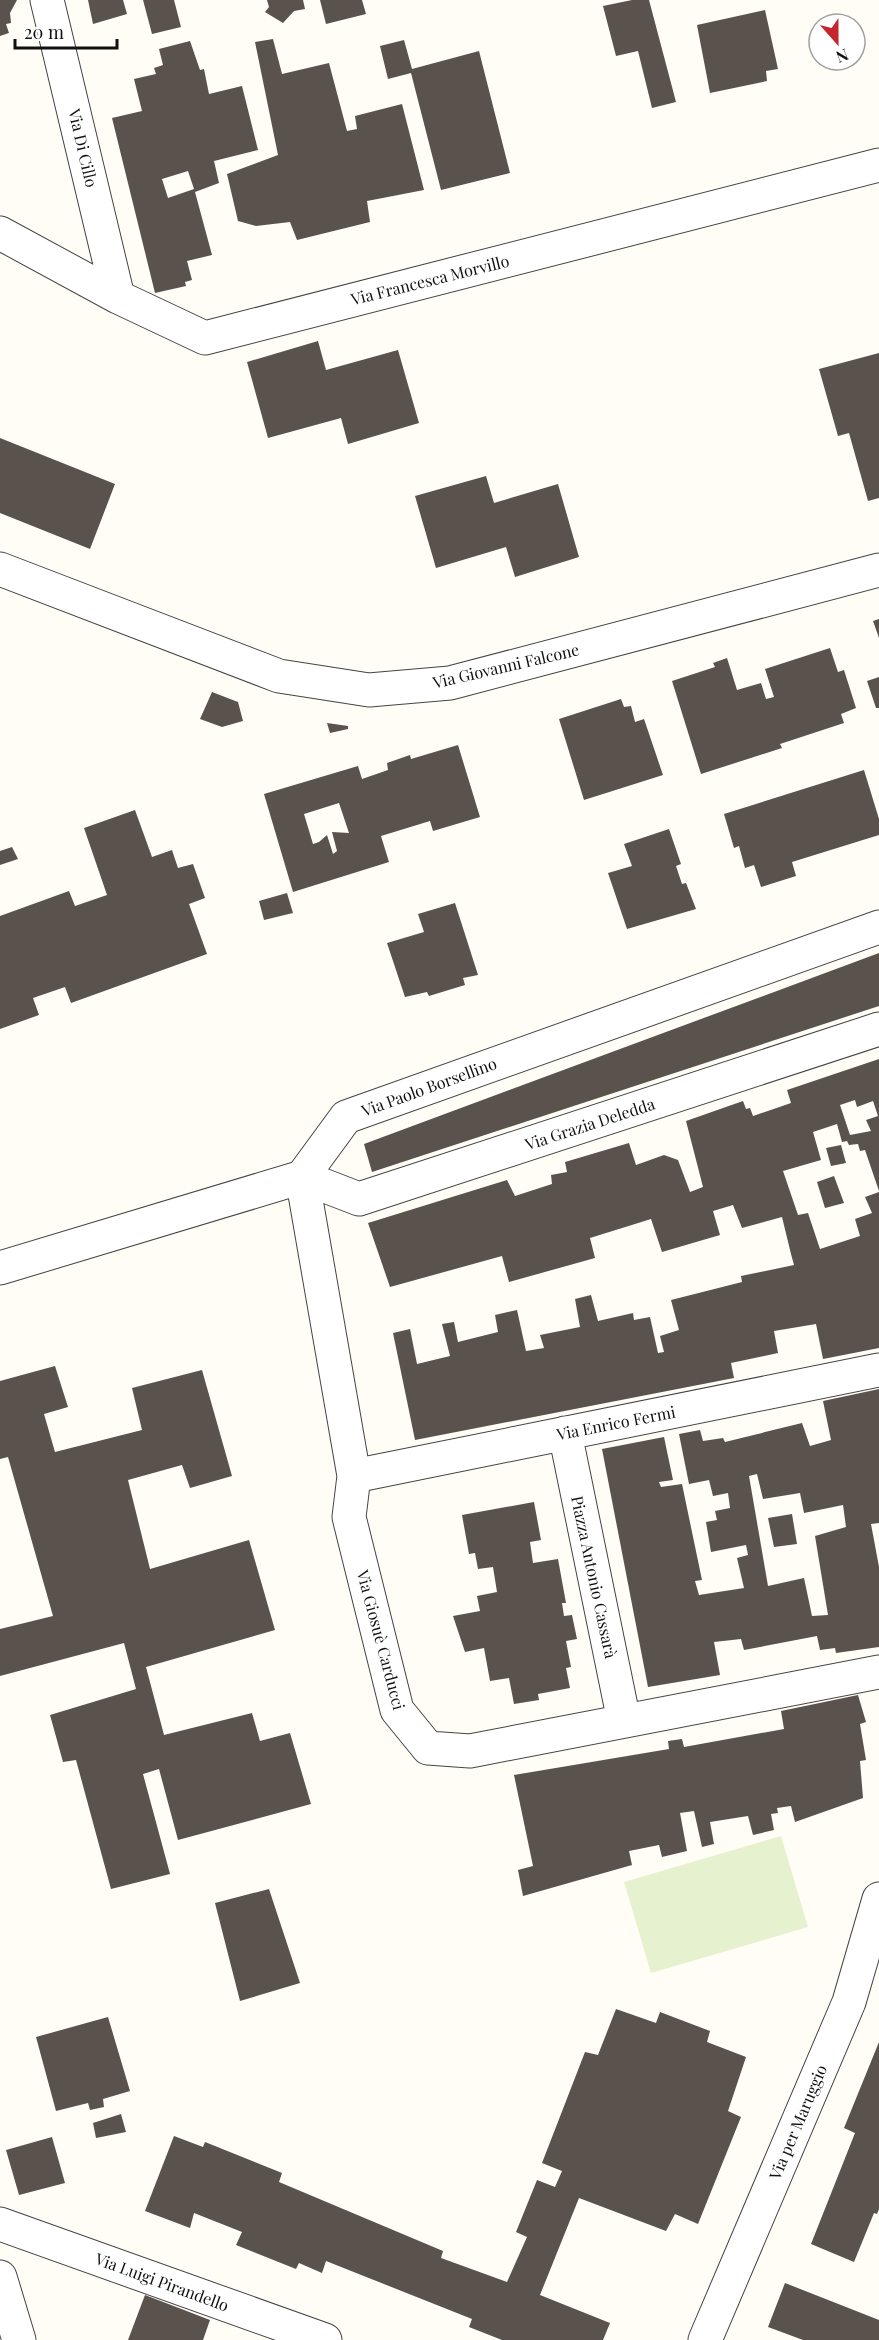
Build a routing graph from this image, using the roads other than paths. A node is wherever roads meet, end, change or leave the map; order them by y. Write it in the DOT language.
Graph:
graph roads {
  1 [pos="47,0"];
  2 [pos="879,165"];
  3 [pos="0,232"];
  4 [pos="118,297"];
  5 [pos="0,568"];
  6 [pos="879,570"];
  7 [pos="879,927"];
  8 [pos="879,1029"];
  9 [pos="302,1177"];
  10 [pos="0,1268"];
  11 [pos="879,1370"];
  12 [pos="564,1433"];
  13 [pos="354,1476"];
  14 [pos="879,1672"];
  15 [pos="624,1721"];
  16 [pos="879,1899"];
  17 [pos="0,2224"];
  18 [pos="0,2277"];
  19 [pos="19,2340"];
  20 [pos="325,2340"];
  21 [pos="705,2340"];
  1 -- 4 [label="street, Via Di Cillo"];
  2 -- 4 [label="street, Via Francesca Morvillo"];
  3 -- 4 [label="street, Via Francesca Morvillo"];
  5 -- 6 [label="street, Via Giovanni Falcone"];
  7 -- 9 [label="street, Via Paolo Borsellino"];
  8 -- 9 [label="street, Via Grazia Deledda"];
  9 -- 10 [label="street"];
  9 -- 13 [label="street, Via Giosuè Carducci"];
  11 -- 12 [label="street, Via Enrico Fermi"];
  12 -- 13 [label="street, Via Enrico Fermi"];
  12 -- 15 [label="street, Piazza Antonio Cassarà"];
  13 -- 15 [label="street, Via Giosuè Carducci"];
  14 -- 15 [label="street, Via Giosuè Carducci"];
  16 -- 21 [label="street, Via per Maruggio"];
  17 -- 20 [label="street, Via Luigi Pirandello"];
  18 -- 19 [label="street"];
}
